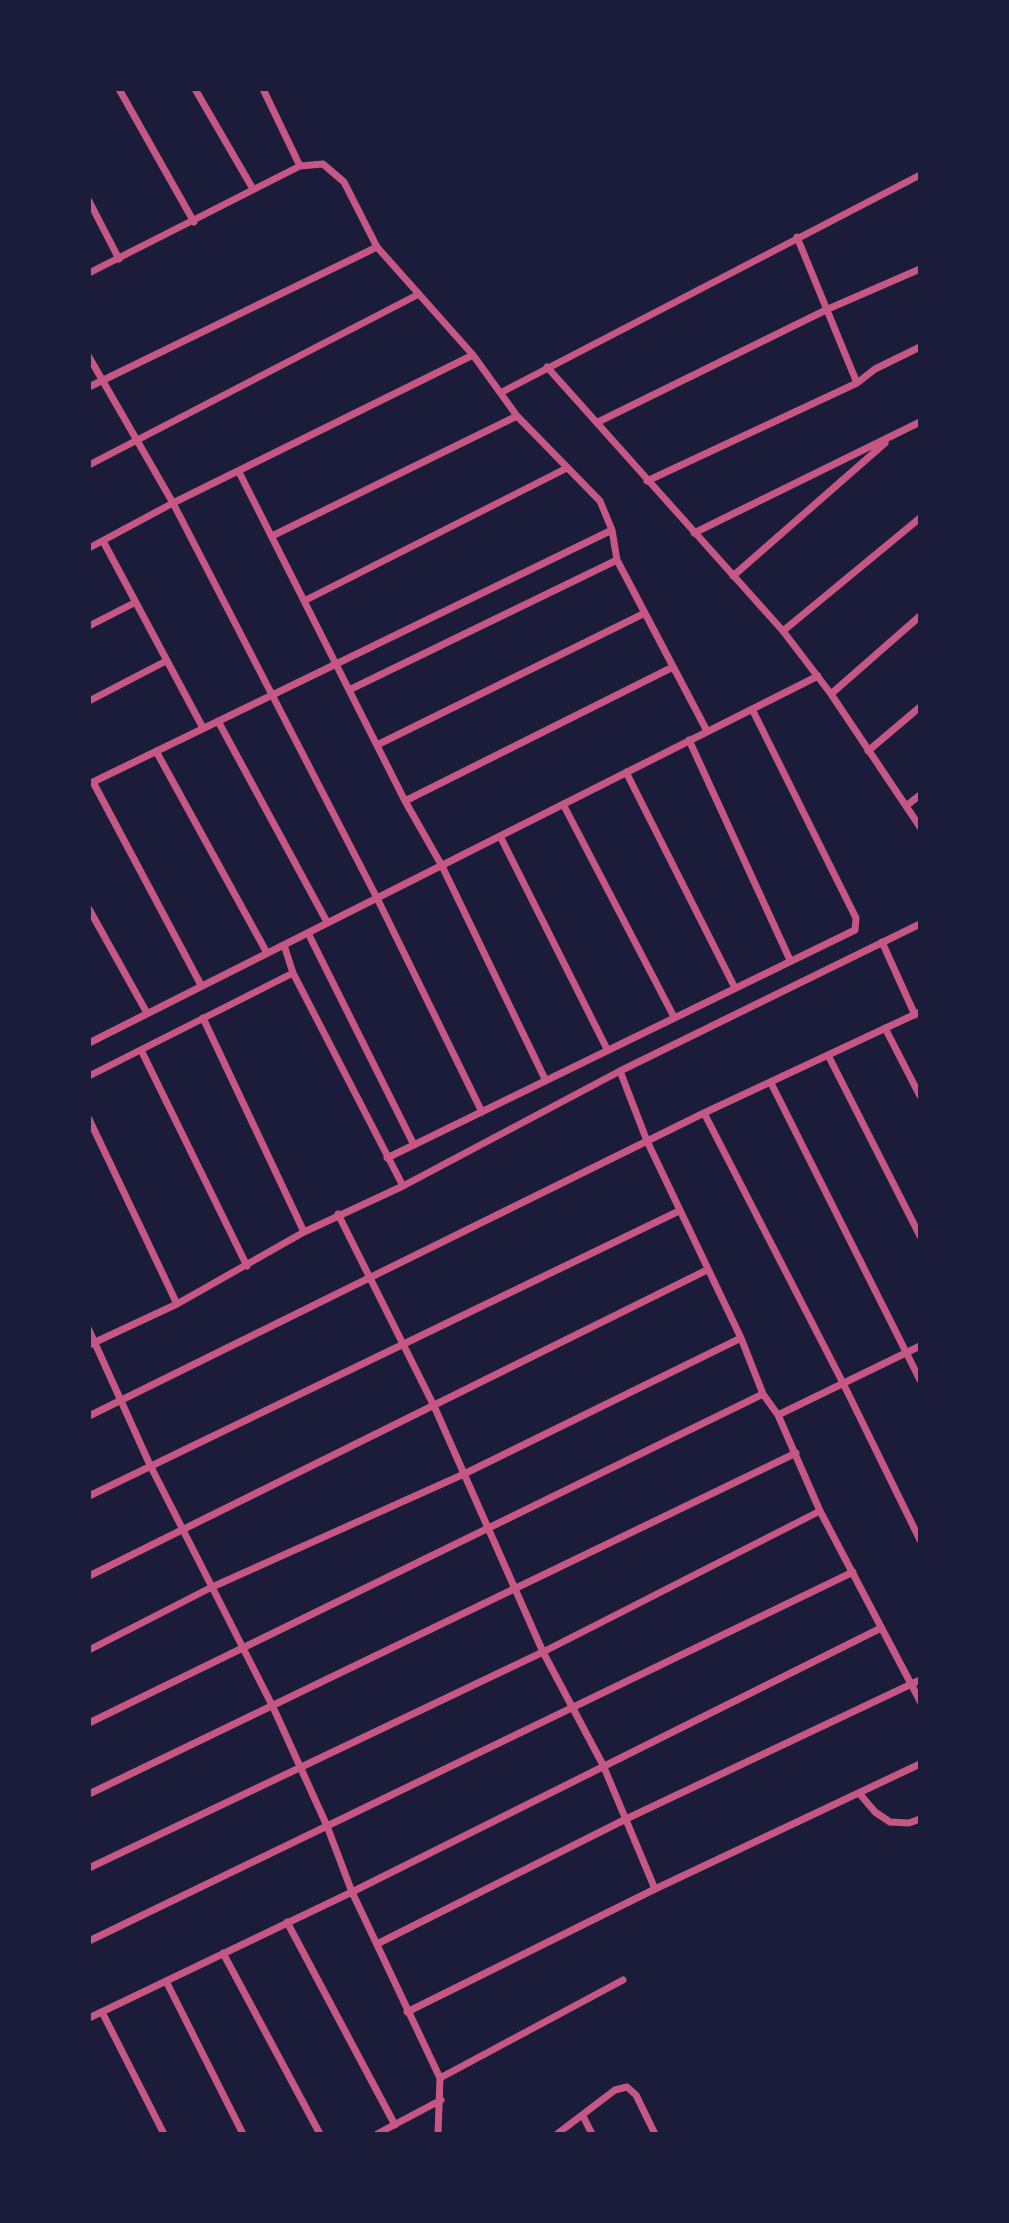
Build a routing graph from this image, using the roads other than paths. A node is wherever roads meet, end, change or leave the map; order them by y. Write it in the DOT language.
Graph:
graph roads {
  1 [pos="119,89"];
  2 [pos="195,89"];
  3 [pos="263,89"];
  4 [pos="300,166"];
  5 [pos="920,175"];
  6 [pos="253,189"];
  7 [pos="89,201"];
  8 [pos="194,222"];
  9 [pos="797,237"];
  10 [pos="377,247"];
  11 [pos="119,260"];
  12 [pos="920,269"];
  13 [pos="89,273"];
  14 [pos="419,293"];
  15 [pos="828,309"];
  16 [pos="920,347"];
  17 [pos="473,355"];
  18 [pos="89,357"];
  19 [pos="547,367"];
  20 [pos="102,380"];
  21 [pos="857,383"];
  22 [pos="89,387"];
  23 [pos="502,392"];
  24 [pos="517,416"];
  25 [pos="598,422"];
  26 [pos="920,422"];
  27 [pos="894,434"];
  28 [pos="138,441"];
  29 [pos="89,465"];
  30 [pos="567,468"];
  31 [pos="239,472"];
  32 [pos="647,481"];
  33 [pos="173,503"];
  34 [pos="920,518"];
  35 [pos="612,530"];
  36 [pos="694,533"];
  37 [pos="272,536"];
  38 [pos="103,541"];
  39 [pos="89,548"];
  40 [pos="617,560"];
  41 [pos="733,576"];
  42 [pos="304,601"];
  43 [pos="134,603"];
  44 [pos="645,613"];
  45 [pos="920,615"];
  46 [pos="89,626"];
  47 [pos="783,631"];
  48 [pos="166,661"];
  49 [pos="335,664"];
  50 [pos="673,667"];
  51 [pos="818,676"];
  52 [pos="349,690"];
  53 [pos="831,694"];
  54 [pos="270,696"];
  55 [pos="89,701"];
  56 [pos="920,707"];
  57 [pos="752,709"];
  58 [pos="218,720"];
  59 [pos="203,728"];
  60 [pos="707,731"];
  61 [pos="689,740"];
  62 [pos="377,746"];
  63 [pos="156,751"];
  64 [pos="868,751"];
  65 [pos="626,772"];
  66 [pos="91,783"];
  67 [pos="920,795"];
  68 [pos="405,801"];
  69 [pos="563,804"];
  70 [pos="906,806"];
  71 [pos="920,827"];
  72 [pos="500,836"];
  73 [pos="442,866"];
  74 [pos="377,898"];
  75 [pos="89,909"];
  76 [pos="327,922"];
  77 [pos="920,924"];
  78 [pos="308,933"];
  79 [pos="882,942"];
  80 [pos="284,945"];
  81 [pos="267,953"];
  82 [pos="790,960"];
  83 [pos="293,973"];
  84 [pos="201,985"];
  85 [pos="735,988"];
  86 [pos="147,1013"];
  87 [pos="917,1013"];
  88 [pos="674,1017"];
  89 [pos="203,1018"];
  90 [pos="885,1028"];
  91 [pos="89,1043"];
  92 [pos="141,1049"];
  93 [pos="607,1049"];
  94 [pos="829,1057"];
  95 [pos="620,1071"];
  96 [pos="89,1076"];
  97 [pos="545,1079"];
  98 [pos="771,1083"];
  99 [pos="920,1096"];
  100 [pos="482,1112"];
  101 [pos="704,1113"];
  102 [pos="89,1119"];
  103 [pos="647,1141"];
  104 [pos="414,1145"];
  105 [pos="387,1158"];
  106 [pos="403,1186"];
  107 [pos="679,1211"];
  108 [pos="338,1214"];
  109 [pos="304,1232"];
  110 [pos="920,1236"];
  111 [pos="247,1266"];
  112 [pos="707,1270"];
  113 [pos="370,1278"];
  114 [pos="177,1304"];
  115 [pos="89,1330"];
  116 [pos="741,1338"];
  117 [pos="92,1344"];
  118 [pos="400,1344"];
  119 [pos="920,1346"];
  120 [pos="906,1354"];
  121 [pos="920,1380"];
  122 [pos="843,1383"];
  123 [pos="764,1394"];
  124 [pos="120,1401"];
  125 [pos="434,1406"];
  126 [pos="778,1415"];
  127 [pos="89,1416"];
  128 [pos="796,1453"];
  129 [pos="150,1465"];
  130 [pos="464,1474"];
  131 [pos="89,1496"];
  132 [pos="820,1511"];
  133 [pos="487,1527"];
  134 [pos="183,1530"];
  135 [pos="920,1541"];
  136 [pos="852,1572"];
  137 [pos="89,1576"];
  138 [pos="515,1586"];
  139 [pos="210,1588"];
  140 [pos="881,1628"];
  141 [pos="241,1648"];
  142 [pos="89,1650"];
  143 [pos="543,1652"];
  144 [pos="920,1680"];
  145 [pos="911,1683"];
  146 [pos="920,1701"];
  147 [pos="272,1707"];
  148 [pos="571,1710"];
  149 [pos="89,1723"];
  150 [pos="920,1764"];
  151 [pos="603,1765"];
  152 [pos="299,1768"];
  153 [pos="859,1793"];
  154 [pos="89,1794"];
  155 [pos="626,1819"];
  156 [pos="920,1819"];
  157 [pos="327,1826"];
  158 [pos="89,1868"];
  159 [pos="655,1889"];
  160 [pos="352,1892"];
  161 [pos="287,1922"];
  162 [pos="89,1941"];
  163 [pos="377,1944"];
  164 [pos="223,1953"];
  165 [pos="623,1980"];
  166 [pos="166,1981"];
  167 [pos="102,2012"];
  168 [pos="407,2012"];
  169 [pos="89,2018"];
  170 [pos="440,2078"];
  171 [pos="441,2101"];
  172 [pos="583,2116"];
  173 [pos="395,2125"];
  174 [pos="164,2134"];
  175 [pos="243,2134"];
  176 [pos="320,2134"];
  177 [pos="377,2134"];
  178 [pos="438,2134"];
  179 [pos="557,2134"];
  180 [pos="592,2134"];
  181 [pos="654,2134"];
  1 -- 8 [label="street"];
  2 -- 6 [label="street"];
  3 -- 4 [label="street"];
  4 -- 6 [label="street"];
  4 -- 10 [label="street"];
  5 -- 9 [label="street"];
  6 -- 8 [label="street"];
  7 -- 11 [label="street"];
  8 -- 11 [label="street"];
  9 -- 15 [label="street"];
  9 -- 19 [label="street"];
  10 -- 14 [label="street"];
  10 -- 20 [label="street"];
  11 -- 13 [label="street"];
  12 -- 15 [label="street"];
  14 -- 17 [label="street"];
  14 -- 28 [label="street"];
  15 -- 21 [label="street"];
  15 -- 25 [label="street"];
  16 -- 21 [label="street"];
  17 -- 23 [label="street"];
  17 -- 31 [label="street"];
  18 -- 20 [label="street"];
  19 -- 23 [label="street"];
  19 -- 25 [label="street"];
  20 -- 22 [label="street"];
  20 -- 28 [label="street"];
  21 -- 32 [label="street"];
  23 -- 24 [label="street"];
  24 -- 30 [label="street"];
  24 -- 37 [label="street"];
  25 -- 32 [label="street"];
  26 -- 27 [label="street"];
  27 -- 36 [label="street"];
  27 -- 41 [label="street"];
  28 -- 29 [label="street"];
  28 -- 33 [label="street"];
  30 -- 35 [label="street"];
  30 -- 42 [label="street"];
  31 -- 33 [label="street"];
  31 -- 37 [label="street"];
  32 -- 36 [label="street"];
  33 -- 38 [label="street"];
  33 -- 54 [label="street"];
  34 -- 47 [label="street"];
  35 -- 40 [label="street"];
  35 -- 49 [label="street"];
  36 -- 41 [label="street"];
  37 -- 42 [label="street"];
  38 -- 39 [label="street"];
  38 -- 43 [label="street"];
  40 -- 44 [label="street"];
  40 -- 52 [label="street"];
  41 -- 47 [label="street"];
  42 -- 49 [label="street"];
  43 -- 46 [label="street"];
  43 -- 48 [label="street"];
  44 -- 50 [label="street"];
  44 -- 62 [label="street"];
  45 -- 53 [label="street"];
  47 -- 51 [label="street"];
  48 -- 55 [label="street"];
  48 -- 59 [label="street"];
  49 -- 52 [label="street"];
  49 -- 54 [label="street"];
  50 -- 60 [label="street"];
  50 -- 68 [label="street"];
  51 -- 53 [label="street"];
  51 -- 57 [label="street"];
  52 -- 62 [label="street"];
  53 -- 64 [label="street"];
  54 -- 58 [label="street"];
  54 -- 74 [label="street"];
  56 -- 64 [label="street"];
  57 -- 60 [label="street"];
  57 -- 82 [label="street"];
  58 -- 59 [label="street"];
  58 -- 76 [label="street"];
  59 -- 63 [label="street"];
  60 -- 61 [label="street"];
  61 -- 65 [label="street"];
  61 -- 82 [label="street"];
  62 -- 68 [label="street"];
  63 -- 66 [label="street"];
  63 -- 81 [label="street"];
  64 -- 70 [label="street"];
  65 -- 69 [label="street"];
  65 -- 85 [label="street"];
  66 -- 84 [label="street"];
  67 -- 70 [label="street"];
  68 -- 73 [label="street"];
  69 -- 72 [label="street"];
  69 -- 88 [label="street"];
  70 -- 71 [label="street"];
  72 -- 73 [label="street"];
  72 -- 93 [label="street"];
  73 -- 74 [label="street"];
  73 -- 97 [label="street"];
  74 -- 76 [label="street"];
  74 -- 100 [label="street"];
  75 -- 86 [label="street"];
  76 -- 78 [label="street"];
  77 -- 79 [label="street"];
  78 -- 80 [label="street"];
  78 -- 104 [label="street"];
  79 -- 87 [label="street"];
  79 -- 95 [label="street"];
  80 -- 81 [label="street"];
  80 -- 83 [label="street"];
  81 -- 84 [label="street"];
  82 -- 85 [label="street"];
  83 -- 89 [label="street"];
  83 -- 105 [label="street"];
  84 -- 86 [label="street"];
  85 -- 88 [label="street"];
  86 -- 91 [label="street"];
  87 -- 90 [label="street"];
  88 -- 93 [label="street"];
  89 -- 92 [label="street"];
  89 -- 109 [label="street"];
  90 -- 94 [label="street"];
  90 -- 99 [label="street"];
  92 -- 96 [label="street"];
  92 -- 111 [label="street"];
  93 -- 97 [label="street"];
  94 -- 98 [label="street"];
  94 -- 110 [label="street"];
  95 -- 103 [label="street"];
  95 -- 106 [label="street"];
  97 -- 100 [label="street"];
  98 -- 101 [label="street"];
  98 -- 120 [label="street"];
  100 -- 104 [label="street"];
  101 -- 103 [label="street"];
  101 -- 122 [label="street"];
  102 -- 114 [label="street"];
  103 -- 107 [label="street"];
  103 -- 113 [label="street"];
  104 -- 105 [label="street"];
  105 -- 106 [label="street"];
  106 -- 108 [label="street"];
  107 -- 112 [label="street"];
  107 -- 118 [label="street"];
  108 -- 109 [label="street"];
  108 -- 113 [label="street"];
  109 -- 111 [label="street"];
  111 -- 114 [label="street"];
  112 -- 116 [label="street"];
  112 -- 125 [label="street"];
  113 -- 118 [label="street"];
  113 -- 124 [label="street"];
  114 -- 117 [label="street"];
  115 -- 117 [label="street"];
  116 -- 123 [label="street"];
  116 -- 130 [label="street"];
  117 -- 124 [label="street"];
  118 -- 125 [label="street"];
  118 -- 129 [label="street"];
  119 -- 120 [label="street"];
  120 -- 121 [label="street"];
  120 -- 122 [label="street"];
  122 -- 126 [label="street"];
  122 -- 135 [label="street"];
  123 -- 126 [label="street"];
  123 -- 133 [label="street"];
  124 -- 127 [label="street"];
  124 -- 129 [label="street"];
  125 -- 130 [label="street"];
  125 -- 134 [label="street"];
  126 -- 128 [label="street"];
  128 -- 132 [label="street"];
  128 -- 138 [label="street"];
  129 -- 131 [label="street"];
  129 -- 134 [label="street"];
  130 -- 133 [label="street"];
  130 -- 139 [label="street"];
  132 -- 136 [label="street"];
  132 -- 143 [label="street"];
  133 -- 138 [label="street"];
  133 -- 141 [label="street"];
  134 -- 137 [label="street"];
  134 -- 139 [label="street"];
  136 -- 140 [label="street"];
  136 -- 148 [label="street"];
  138 -- 143 [label="street"];
  138 -- 147 [label="street"];
  139 -- 141 [label="street"];
  139 -- 142 [label="street"];
  140 -- 145 [label="street"];
  140 -- 151 [label="street"];
  141 -- 147 [label="street"];
  141 -- 149 [label="street"];
  143 -- 148 [label="street"];
  143 -- 152 [label="street"];
  144 -- 145 [label="street"];
  145 -- 146 [label="street"];
  145 -- 155 [label="street"];
  147 -- 152 [label="street"];
  147 -- 154 [label="street"];
  148 -- 151 [label="street"];
  148 -- 157 [label="street"];
  150 -- 153 [label="street"];
  151 -- 155 [label="street"];
  151 -- 160 [label="street"];
  152 -- 157 [label="street"];
  152 -- 158 [label="street"];
  153 -- 156 [label="street"];
  153 -- 159 [label="street"];
  155 -- 159 [label="street"];
  155 -- 163 [label="street"];
  157 -- 160 [label="street"];
  157 -- 162 [label="street"];
  159 -- 168 [label="street"];
  160 -- 161 [label="street"];
  160 -- 163 [label="street"];
  161 -- 164 [label="street"];
  161 -- 173 [label="street"];
  163 -- 168 [label="street"];
  164 -- 166 [label="street"];
  164 -- 176 [label="street"];
  165 -- 170 [label="street"];
  166 -- 167 [label="street"];
  166 -- 175 [label="street"];
  167 -- 169 [label="street"];
  167 -- 174 [label="street"];
  168 -- 170 [label="street"];
  170 -- 171 [label="street"];
  171 -- 173 [label="street"];
  171 -- 178 [label="street"];
  172 -- 179 [label="street"];
  172 -- 180 [label="street"];
  172 -- 181 [label="street"];
  173 -- 177 [label="street"];
}
